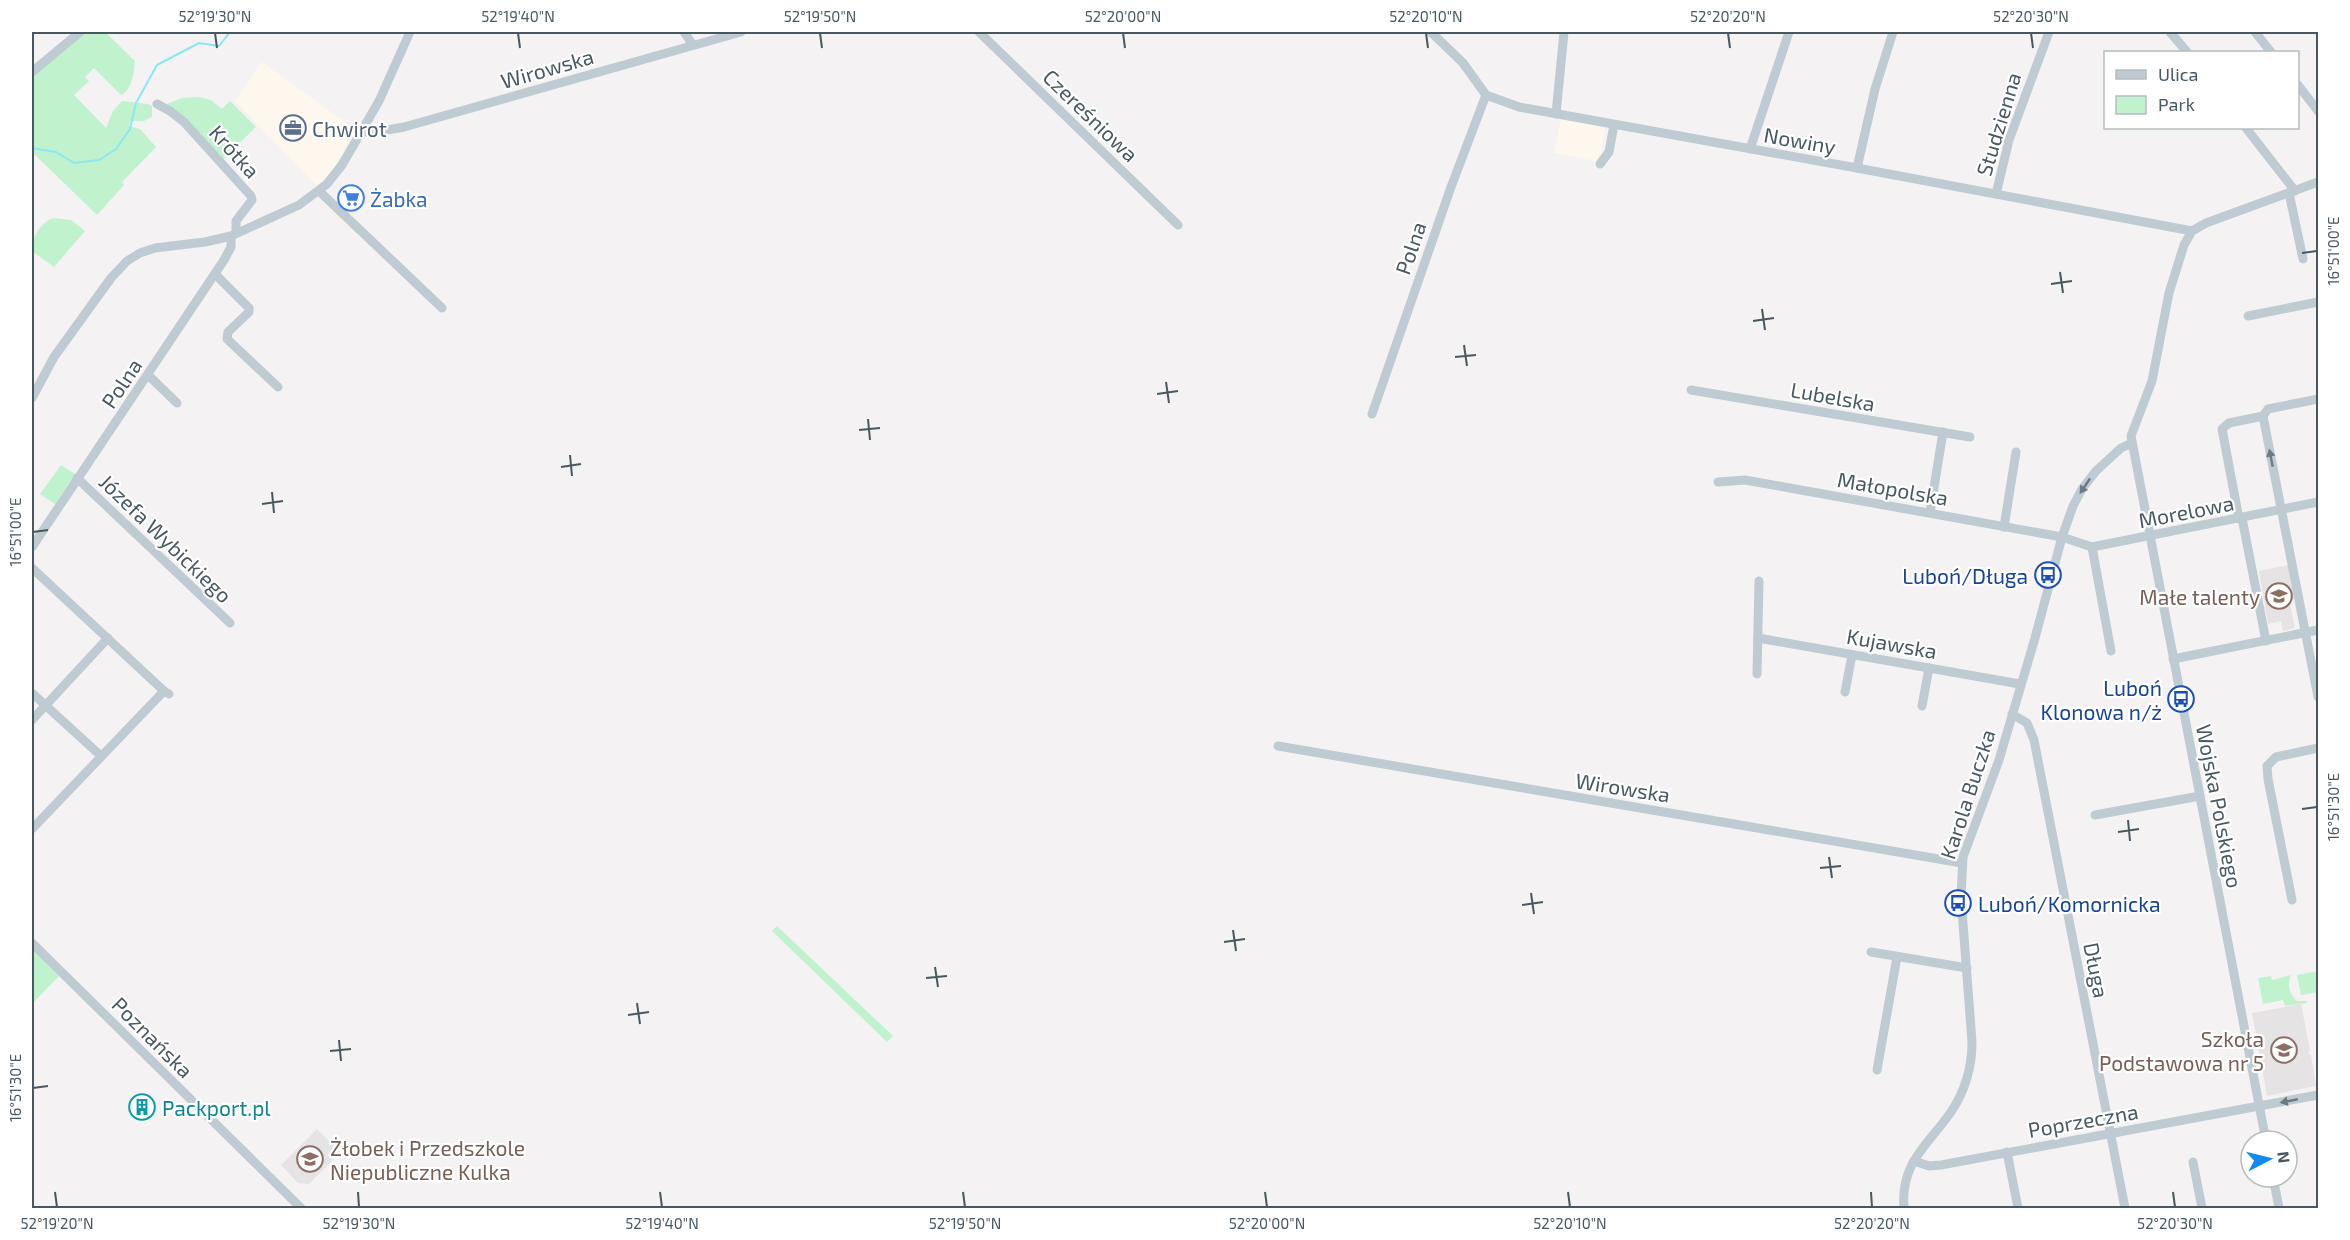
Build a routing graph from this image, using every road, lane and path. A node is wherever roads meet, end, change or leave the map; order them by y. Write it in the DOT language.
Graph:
graph roads {
  1 [pos="80,32"];
  2 [pos="410,32"];
  3 [pos="684,32"];
  4 [pos="741,32"];
  5 [pos="979,32"];
  6 [pos="1431,32"];
  7 [pos="1564,32"];
  8 [pos="1789,32"];
  9 [pos="1893,32"];
  10 [pos="2049,32"];
  11 [pos="2170,32"];
  12 [pos="2255,32"];
  13 [pos="693,45"];
  14 [pos="2186,51"];
  15 [pos="2270,51"];
  16 [pos="32,72"];
  17 [pos="2299,86"];
  18 [pos="1486,94"];
  19 [pos="157,104"];
  20 [pos="2319,111"];
  21 [pos="1556,114"];
  22 [pos="1614,125"];
  23 [pos="2247,129"];
  24 [pos="362,131"];
  25 [pos="1750,149"];
  26 [pos="1600,164"];
  27 [pos="1857,168"];
  28 [pos="2319,182"];
  29 [pos="320,191"];
  30 [pos="2292,192"];
  31 [pos="1996,194"];
  32 [pos="1178,225"];
  33 [pos="2192,231"];
  34 [pos="234,234"];
  35 [pos="2303,259"];
  36 [pos="215,274"];
  37 [pos="2319,302"];
  38 [pos="442,308"];
  39 [pos="2248,316"];
  40 [pos="148,375"];
  41 [pos="278,387"];
  42 [pos="1691,390"];
  43 [pos="32,398"];
  44 [pos="2319,399"];
  45 [pos="177,403"];
  46 [pos="1376,411"];
  47 [pos="2263,416"];
  48 [pos="1943,432"];
  49 [pos="1970,437"];
  50 [pos="2128,444"];
  51 [pos="2016,452"];
  52 [pos="77,478"];
  53 [pos="1718,482"];
  54 [pos="2319,502"];
  55 [pos="2282,510"];
  56 [pos="1930,512"];
  57 [pos="2240,519"];
  58 [pos="2004,527"];
  59 [pos="2150,536"];
  60 [pos="2062,537"];
  61 [pos="32,547"];
  62 [pos="2092,547"];
  63 [pos="32,568"];
  64 [pos="1760,581"];
  65 [pos="230,623"];
  66 [pos="2319,630"];
  67 [pos="2306,633"];
  68 [pos="1758,638"];
  69 [pos="108,639"];
  70 [pos="2266,641"];
  71 [pos="2111,651"];
  72 [pos="1852,655"];
  73 [pos="2173,659"];
  74 [pos="1929,668"];
  75 [pos="1756,674"];
  76 [pos="2020,684"];
  77 [pos="1845,692"];
  78 [pos="32,693"];
  79 [pos="2319,697"];
  80 [pos="46,705"];
  81 [pos="1922,706"];
  82 [pos="2012,714"];
  83 [pos="32,720"];
  84 [pos="1278,746"];
  85 [pos="2319,748"];
  86 [pos="101,756"];
  87 [pos="2200,796"];
  88 [pos="2095,815"];
  89 [pos="32,829"];
  90 [pos="1962,863"];
  91 [pos="2292,900"];
  92 [pos="32,943"];
  93 [pos="1871,952"];
  94 [pos="1897,957"];
  95 [pos="1967,968"];
  96 [pos="1877,1070"];
  97 [pos="2319,1095"];
  98 [pos="2259,1106"];
  99 [pos="2264,1129"];
  100 [pos="2110,1133"];
  101 [pos="2007,1152"];
  102 [pos="1914,1161"];
  103 [pos="2193,1162"];
  104 [pos="2275,1189"];
  105 [pos="301,1209"];
  106 [pos="1904,1209"];
  107 [pos="2018,1209"];
  108 [pos="2125,1209"];
  109 [pos="2202,1209"];
  110 [pos="2279,1209"];
  1 -- 16 [label="street"];
  2 -- 24 [label="street"];
  3 -- 13 [label="street"];
  4 -- 13 [label="street, Wirowska"];
  5 -- 32 [label="street, Czereśniowa"];
  6 -- 18 [label="street"];
  7 -- 21 [label="street"];
  8 -- 25 [label="street"];
  9 -- 27 [label="street"];
  10 -- 31 [label="street, Studzienna"];
  11 -- 14 [label="street"];
  12 -- 15 [label="street"];
  13 -- 24 [label="street, Wirowska"];
  17 -- 20 [label="street"];
  18 -- 21 [label="street, Nowiny"];
  18 -- 46 [label="street, Polna"];
  19 -- 34 [label="street, Krótka"];
  21 -- 22 [label="street, Nowiny"];
  22 -- 25 [label="street, Nowiny"];
  22 -- 26 [label="street"];
  23 -- 30 [label="street"];
  24 -- 29 [label="street"];
  25 -- 27 [label="street, Nowiny"];
  27 -- 31 [label="street, Nowiny"];
  28 -- 30 [label="street"];
  29 -- 34 [label="street"];
  29 -- 38 [label="street"];
  30 -- 33 [label="street"];
  30 -- 35 [label="street"];
  31 -- 33 [label="street, Nowiny"];
  33 -- 50 [label="street"];
  34 -- 36 [label="street, Polna"];
  34 -- 43 [label="street"];
  36 -- 40 [label="street, Polna"];
  36 -- 41 [label="street"];
  37 -- 39 [label="street"];
  40 -- 45 [label="street"];
  40 -- 52 [label="street, Polna"];
  42 -- 48 [label="street, Lubelska"];
  44 -- 47 [label="street"];
  55 -- 47 [label="street, one-way"];
  47 -- 57 [label="street"];
  48 -- 49 [label="street, Lubelska"];
  48 -- 56 [label="street"];
  50 -- 59 [label="street, Wojska Polskiego"];
  50 -- 60 [label="street, Karola Buczka, one-way"];
  51 -- 58 [label="street"];
  52 -- 61 [label="street, Polna"];
  52 -- 65 [label="street, Józefa Wybickiego"];
  53 -- 56 [label="street, Małopolska"];
  54 -- 55 [label="street, Morelowa"];
  55 -- 57 [label="street, Morelowa"];
  55 -- 67 [label="street"];
  56 -- 58 [label="street, Małopolska"];
  57 -- 59 [label="street, Morelowa"];
  57 -- 70 [label="street"];
  58 -- 60 [label="street, Małopolska"];
  59 -- 62 [label="street, Morelowa"];
  59 -- 73 [label="street, Wojska Polskiego"];
  60 -- 62 [label="street, Morelowa"];
  60 -- 76 [label="street, Karola Buczka"];
  62 -- 71 [label="street"];
  63 -- 69 [label="street"];
  64 -- 68 [label="street"];
  66 -- 67 [label="street"];
  67 -- 70 [label="street"];
  67 -- 79 [label="street"];
  68 -- 72 [label="street, Kujawska"];
  68 -- 75 [label="street"];
  69 -- 80 [label="street"];
  69 -- 86 [label="street"];
  70 -- 73 [label="street"];
  72 -- 74 [label="street, Kujawska"];
  72 -- 77 [label="street"];
  73 -- 87 [label="street, Wojska Polskiego"];
  74 -- 76 [label="street, Kujawska"];
  74 -- 81 [label="street"];
  76 -- 82 [label="street, Karola Buczka"];
  78 -- 80 [label="street"];
  80 -- 83 [label="street"];
  80 -- 86 [label="street"];
  82 -- 90 [label="street, Karola Buczka"];
  82 -- 100 [label="street, Długa"];
  84 -- 90 [label="street, Wirowska"];
  85 -- 91 [label="street"];
  86 -- 89 [label="street"];
  87 -- 88 [label="street"];
  87 -- 98 [label="street, Wojska Polskiego"];
  90 -- 95 [label="street, Karola Buczka"];
  92 -- 105 [label="street, Poznańska"];
  93 -- 94 [label="street"];
  94 -- 95 [label="street"];
  94 -- 96 [label="street"];
  95 -- 102 [label="street, Karola Buczka"];
  97 -- 98 [label="street, Poprzeczna, one-way"];
  98 -- 99 [label="street, Wojska Polskiego"];
  98 -- 100 [label="street, Poprzeczna"];
  100 -- 101 [label="street, Poprzeczna"];
  100 -- 108 [label="street, Długa"];
  101 -- 102 [label="street, Poprzeczna"];
  101 -- 107 [label="street"];
  102 -- 106 [label="street, Karola Buczka"];
  103 -- 109 [label="street"];
  104 -- 110 [label="street"];
}
